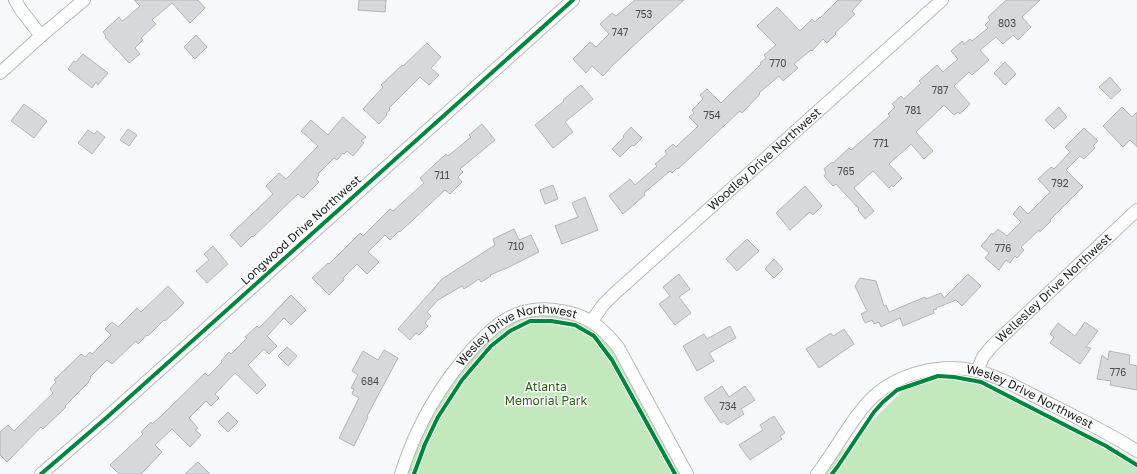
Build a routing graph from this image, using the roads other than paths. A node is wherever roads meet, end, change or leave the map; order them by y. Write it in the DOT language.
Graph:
graph roads {
  1 [pos="15,0"];
  2 [pos="84,0"];
  3 [pos="573,0"];
  4 [pos="942,0"];
  5 [pos="41,36"];
  6 [pos="0,73"];
  7 [pos="1137,210"];
  8 [pos="592,322"];
  9 [pos="977,371"];
  10 [pos="1137,451"];
  11 [pos="41,474"];
  12 [pos="400,474"];
  13 [pos="687,474"];
  14 [pos="817,474"];
  1 -- 5 [label="street"];
  2 -- 5 [label="street"];
  3 -- 11 [label="street, Longwood Drive Northwest"];
  4 -- 8 [label="street, Woodley Drive Northwest"];
  5 -- 6 [label="street"];
  7 -- 9 [label="street, Wellesley Drive Northwest"];
  8 -- 12 [label="street, Wesley Drive Northwest"];
  8 -- 13 [label="street, Wesley Drive Northwest"];
  9 -- 10 [label="street, Wesley Drive Northwest"];
  9 -- 14 [label="street, Wesley Drive Northwest"];
}
